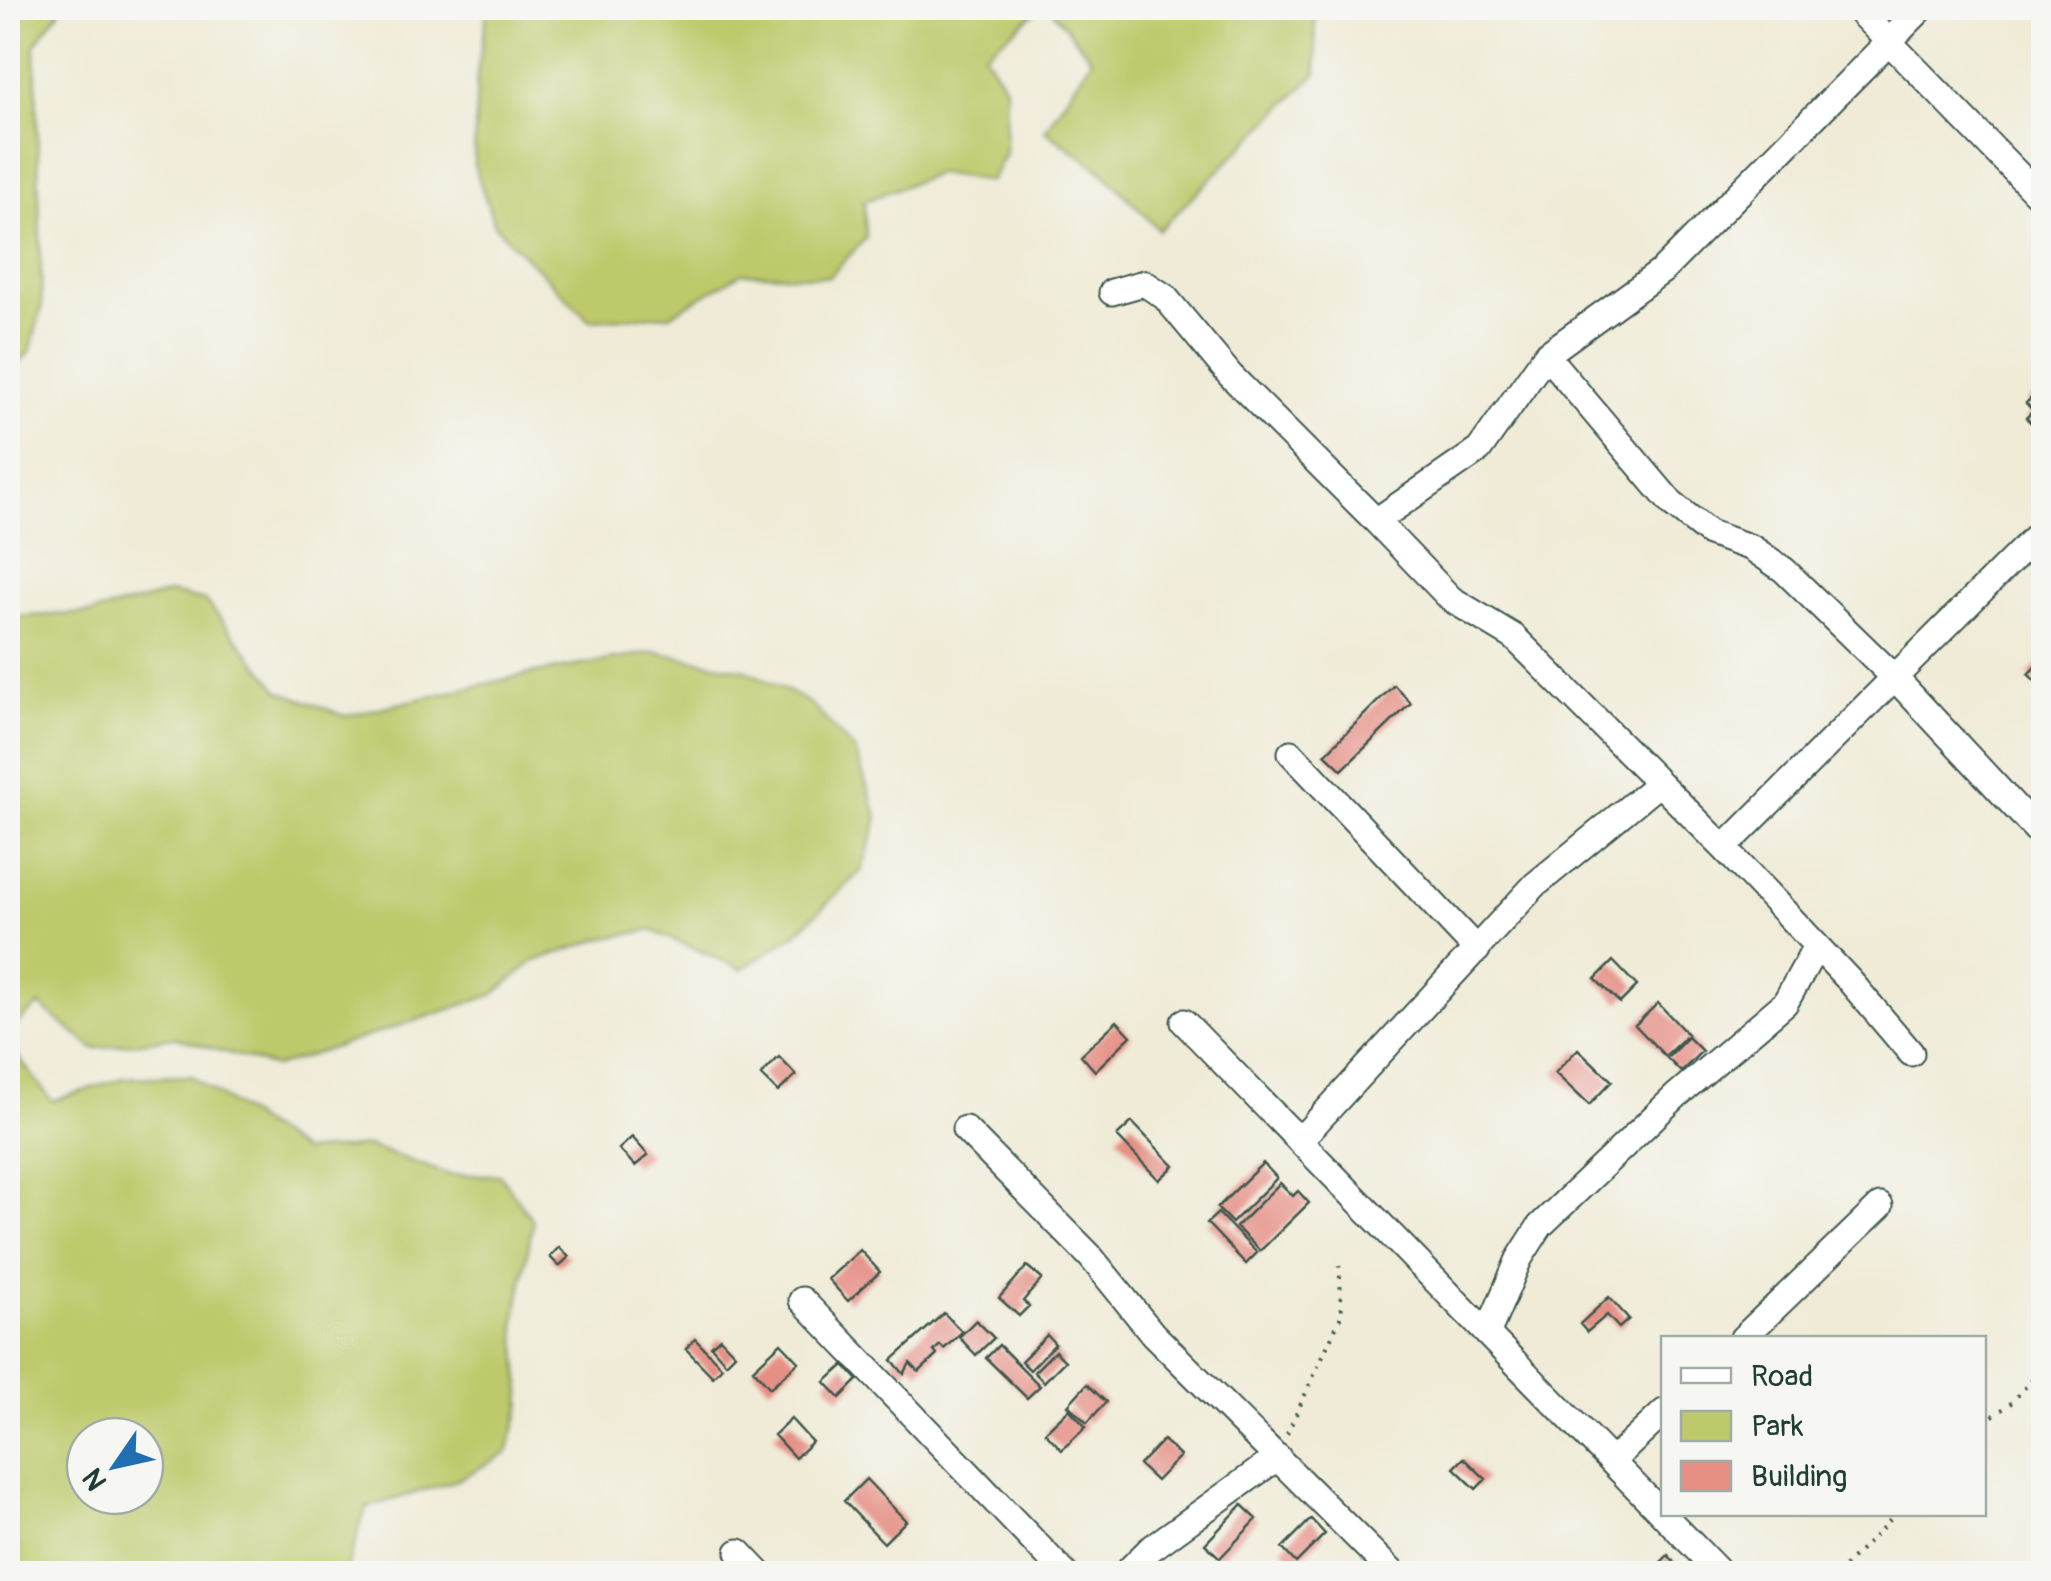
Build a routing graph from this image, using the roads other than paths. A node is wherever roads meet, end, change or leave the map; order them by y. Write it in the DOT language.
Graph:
graph roads {
  1 [pos="1856,8"];
  2 [pos="1922,8"];
  3 [pos="1891,44"];
  4 [pos="2044,201"];
  5 [pos="1112,292"];
  6 [pos="1546,355"];
  7 [pos="1376,521"];
  8 [pos="2044,528"];
  9 [pos="1895,678"];
  10 [pos="1291,753"];
  11 [pos="1659,783"];
  12 [pos="2044,838"];
  13 [pos="1724,848"];
  14 [pos="1816,947"];
  15 [pos="1477,950"];
  16 [pos="1184,1022"];
  17 [pos="1911,1053"];
  18 [pos="965,1129"];
  19 [pos="1300,1140"];
  20 [pos="1880,1206"];
  21 [pos="802,1300"];
  22 [pos="1488,1332"];
  23 [pos="1745,1336"];
  24 [pos="1661,1415"];
  25 [pos="1278,1456"];
  26 [pos="1612,1461"];
  27 [pos="1661,1512"];
  28 [pos="1665,1516"];
  29 [pos="740,1552"];
  30 [pos="760,1574"];
  31 [pos="1065,1574"];
  32 [pos="1125,1574"];
  33 [pos="1394,1574"];
  34 [pos="1721,1574"];
  1 -- 3 [label="street"];
  2 -- 3 [label="street"];
  3 -- 4 [label="street"];
  3 -- 6 [label="street"];
  5 -- 7 [label="street"];
  6 -- 7 [label="street"];
  6 -- 9 [label="street"];
  7 -- 11 [label="street"];
  8 -- 9 [label="street"];
  9 -- 12 [label="street"];
  9 -- 13 [label="street"];
  10 -- 15 [label="street"];
  11 -- 13 [label="street"];
  11 -- 15 [label="street"];
  13 -- 14 [label="street"];
  14 -- 17 [label="street"];
  14 -- 22 [label="street"];
  15 -- 19 [label="street"];
  16 -- 19 [label="street"];
  18 -- 25 [label="street"];
  19 -- 22 [label="street"];
  20 -- 23 [label="street"];
  21 -- 31 [label="street"];
  22 -- 26 [label="street"];
  24 -- 26 [label="street"];
  25 -- 32 [label="street"];
  25 -- 33 [label="street"];
  26 -- 27 [label="street"];
  28 -- 34 [label="street"];
  29 -- 30 [label="street"];
}
